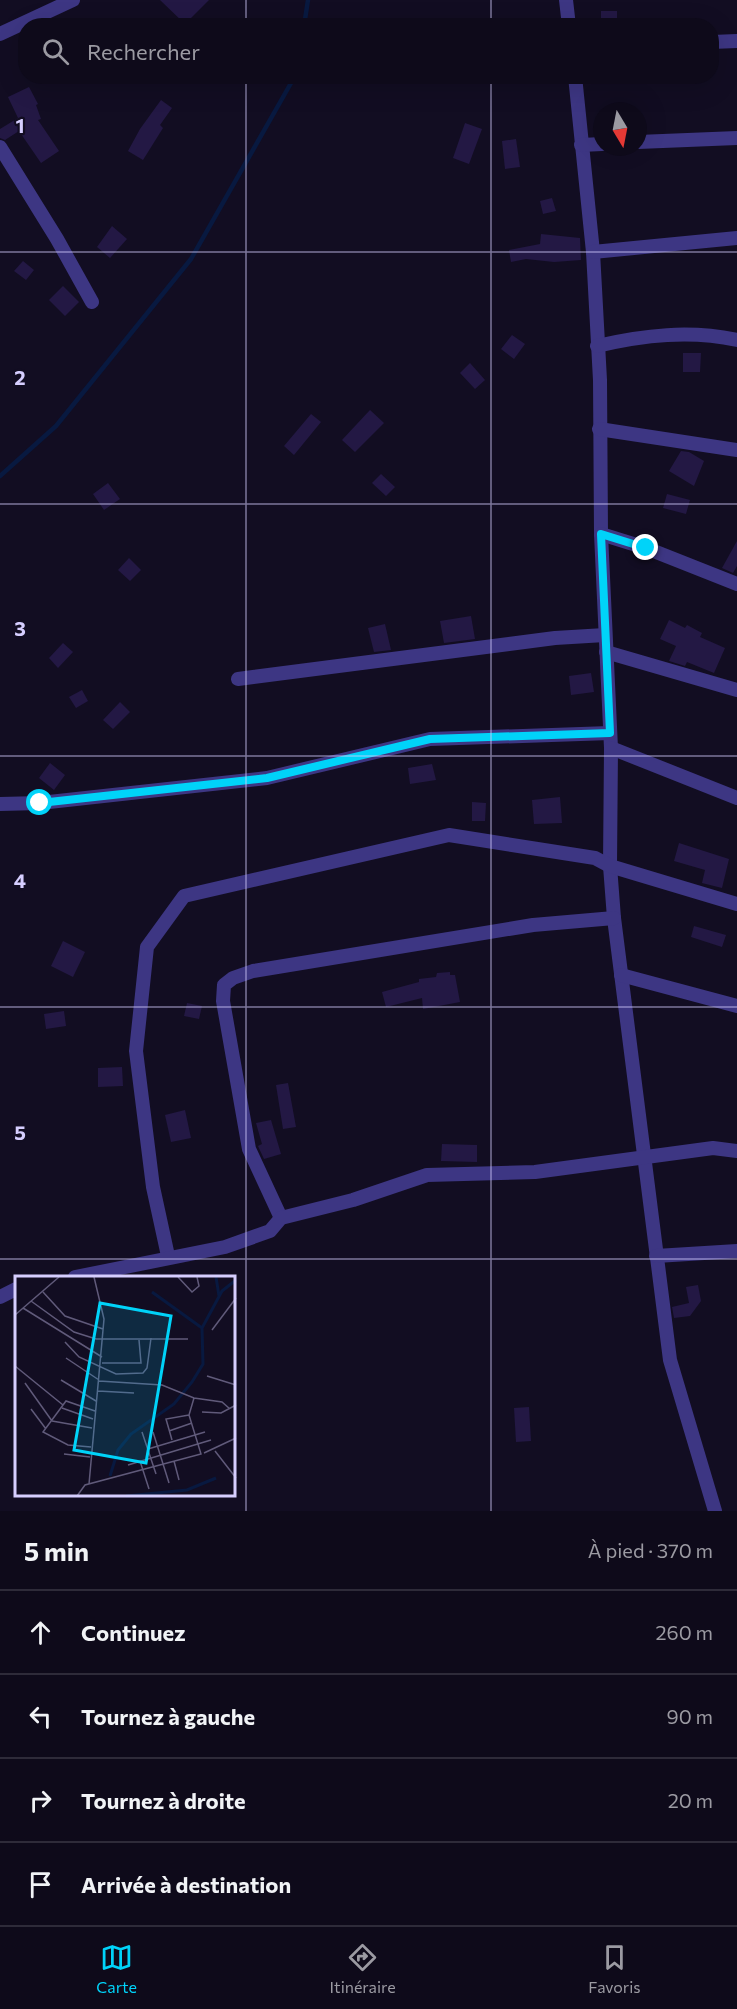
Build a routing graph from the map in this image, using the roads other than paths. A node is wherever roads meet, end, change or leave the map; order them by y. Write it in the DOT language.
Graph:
graph roads {
  1 [pos="566,0"];
  2 [pos="65,2"];
  3 [pos="32,18"];
  4 [pos="568,18"];
  5 [pos="18,25"];
  6 [pos="0,34"];
  7 [pos="737,41"];
  8 [pos="719,42"];
  9 [pos="576,84"];
  10 [pos="737,138"];
  11 [pos="647,142"];
  12 [pos="593,144"];
  13 [pos="581,145"];
  14 [pos="0,147"];
  15 [pos="737,238"];
  16 [pos="593,252"];
  17 [pos="92,302"];
  18 [pos="737,340"];
  19 [pos="597,346"];
  20 [pos="599,429"];
  21 [pos="737,450"];
  22 [pos="601,534"];
  23 [pos="737,584"];
  24 [pos="605,635"];
  25 [pos="606,652"];
  26 [pos="238,679"];
  27 [pos="737,690"];
  28 [pos="610,733"];
  29 [pos="611,748"];
  30 [pos="737,798"];
  31 [pos="0,804"];
  32 [pos="610,866"];
  33 [pos="737,904"];
  34 [pos="614,918"];
  35 [pos="621,975"];
  36 [pos="737,1006"];
  37 [pos="737,1151"];
  38 [pos="643,1158"];
  39 [pos="281,1218"];
  40 [pos="737,1251"];
  41 [pos="168,1256"];
  42 [pos="656,1256"];
  43 [pos="79,1276"];
  44 [pos="15,1290"];
  45 [pos="0,1297"];
  46 [pos="715,1511"];
  1 -- 4 [label="street"];
  2 -- 3 [label="street"];
  5 -- 6 [label="street"];
  7 -- 8 [label="street"];
  9 -- 13 [label="street"];
  10 -- 11 [label="street"];
  12 -- 13 [label="street"];
  13 -- 16 [label="street"];
  14 -- 17 [label="street"];
  15 -- 16 [label="street"];
  16 -- 19 [label="street"];
  18 -- 19 [label="street"];
  19 -- 20 [label="street"];
  20 -- 21 [label="street"];
  20 -- 22 [label="street"];
  22 -- 23 [label="street"];
  22 -- 24 [label="street"];
  24 -- 25 [label="street"];
  24 -- 26 [label="street"];
  25 -- 27 [label="street"];
  25 -- 28 [label="street"];
  28 -- 29 [label="street"];
  28 -- 31 [label="street"];
  29 -- 30 [label="street"];
  29 -- 32 [label="street"];
  32 -- 33 [label="street"];
  32 -- 34 [label="street"];
  32 -- 41 [label="street"];
  34 -- 35 [label="street"];
  34 -- 39 [label="street"];
  35 -- 36 [label="street"];
  35 -- 38 [label="street"];
  37 -- 38 [label="street"];
  38 -- 39 [label="street"];
  38 -- 42 [label="street"];
  39 -- 41 [label="street"];
  40 -- 42 [label="street"];
  41 -- 43 [label="street"];
  42 -- 46 [label="street"];
  44 -- 45 [label="street"];
}
